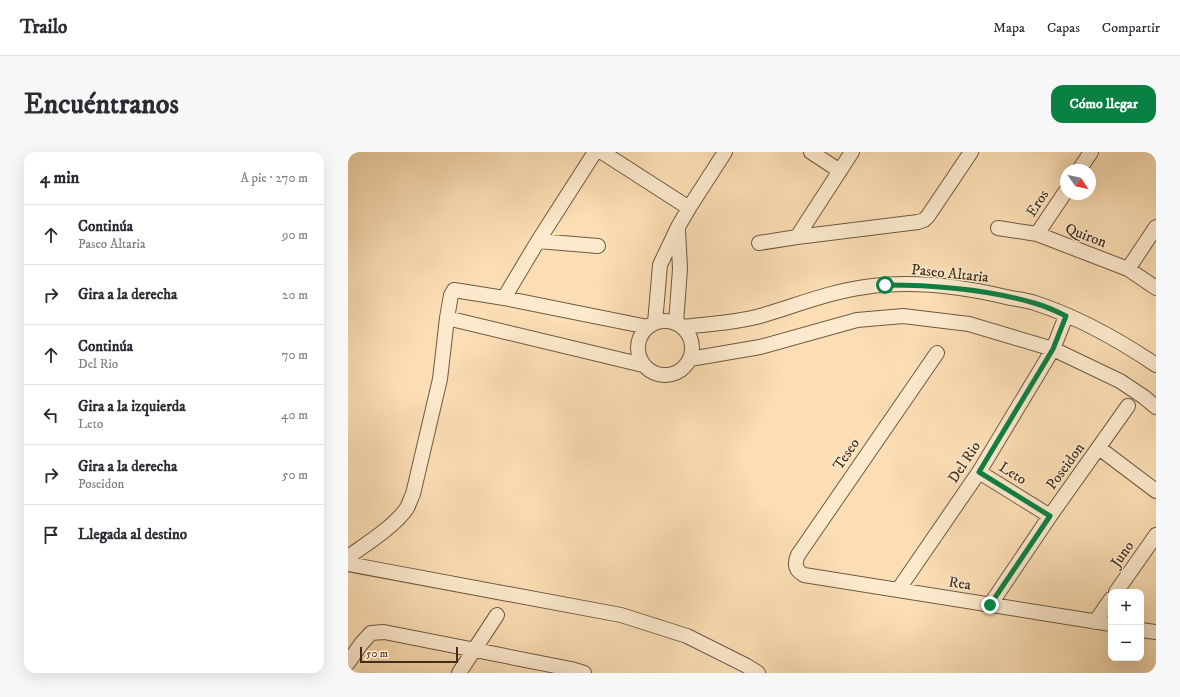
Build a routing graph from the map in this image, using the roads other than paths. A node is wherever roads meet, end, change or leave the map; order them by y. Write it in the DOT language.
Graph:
graph roads {
  1 [pos="595,152"];
  2 [pos="602,152"];
  3 [pos="726,152"];
  4 [pos="811,152"];
  5 [pos="852,152"];
  6 [pos="971,152"];
  7 [pos="1091,152"];
  8 [pos="1083,164"];
  9 [pos="840,171"];
  10 [pos="1060,200"];
  11 [pos="688,208"];
  12 [pos="678,227"];
  13 [pos="1156,227"];
  14 [pos="998,228"];
  15 [pos="1037,234"];
  16 [pos="797,237"];
  17 [pos="538,241"];
  18 [pos="759,243"];
  19 [pos="598,246"];
  20 [pos="1128,270"];
  21 [pos="1156,288"];
  22 [pos="504,298"];
  23 [pos="1066,316"];
  24 [pos="447,318"];
  25 [pos="652,325"];
  26 [pos="679,325"];
  27 [pos="1053,349"];
  28 [pos="937,352"];
  29 [pos="690,359"];
  30 [pos="643,365"];
  31 [pos="1156,365"];
  32 [pos="1128,406"];
  33 [pos="1156,407"];
  34 [pos="1099,448"];
  35 [pos="979,472"];
  36 [pos="1156,491"];
  37 [pos="1050,516"];
  38 [pos="1156,535"];
  39 [pos="348,557"];
  40 [pos="348,564"];
  41 [pos="804,575"];
  42 [pos="1118,589"];
  43 [pos="898,590"];
  44 [pos="1108,603"];
  45 [pos="990,605"];
  46 [pos="497,615"];
  47 [pos="1095,622"];
  48 [pos="1108,624"];
  49 [pos="1144,630"];
  50 [pos="1156,632"];
  51 [pos="474,649"];
  52 [pos="348,664"];
  53 [pos="575,672"];
  54 [pos="459,673"];
  55 [pos="758,673"];
  1 -- 17 [label="street"];
  2 -- 11 [label="street"];
  3 -- 11 [label="street"];
  4 -- 9 [label="street"];
  5 -- 9 [label="street"];
  6 -- 16 [label="street"];
  7 -- 8 [label="street"];
  9 -- 16 [label="street"];
  10 -- 15 [label="street, Eros"];
  11 -- 12 [label="street"];
  12 -- 25 [label="street"];
  12 -- 26 [label="street"];
  13 -- 20 [label="street"];
  14 -- 15 [label="street, Quiron"];
  15 -- 20 [label="street, Quiron"];
  16 -- 18 [label="street"];
  17 -- 19 [label="street"];
  17 -- 22 [label="street"];
  20 -- 21 [label="street, Quiron"];
  22 -- 24 [label="street"];
  22 -- 25 [label="street"];
  23 -- 26 [label="street, Paseo Altaria"];
  23 -- 27 [label="street, Del Rio"];
  23 -- 31 [label="street, Paseo Altaria"];
  24 -- 30 [label="street"];
  24 -- 39 [label="street"];
  25 -- 26 [label="street"];
  25 -- 30 [label="street"];
  26 -- 29 [label="street"];
  27 -- 29 [label="street"];
  27 -- 33 [label="street"];
  27 -- 35 [label="street, Del Rio"];
  28 -- 41 [label="street, Teseo"];
  29 -- 30 [label="street"];
  32 -- 34 [label="street, Poseidon"];
  34 -- 36 [label="street"];
  34 -- 37 [label="street, Poseidon"];
  35 -- 37 [label="street, Leto"];
  35 -- 43 [label="street, Del Rio"];
  37 -- 45 [label="street, Poseidon"];
  38 -- 42 [label="street, Juno"];
  40 -- 55 [label="street"];
  41 -- 43 [label="street, Rea"];
  43 -- 45 [label="street, Rea"];
  44 -- 47 [label="street"];
  45 -- 47 [label="street, Rea"];
  46 -- 51 [label="street"];
  47 -- 48 [label="street, Rea"];
  49 -- 50 [label="street"];
  51 -- 52 [label="street"];
  51 -- 53 [label="street"];
  51 -- 54 [label="street"];
}
